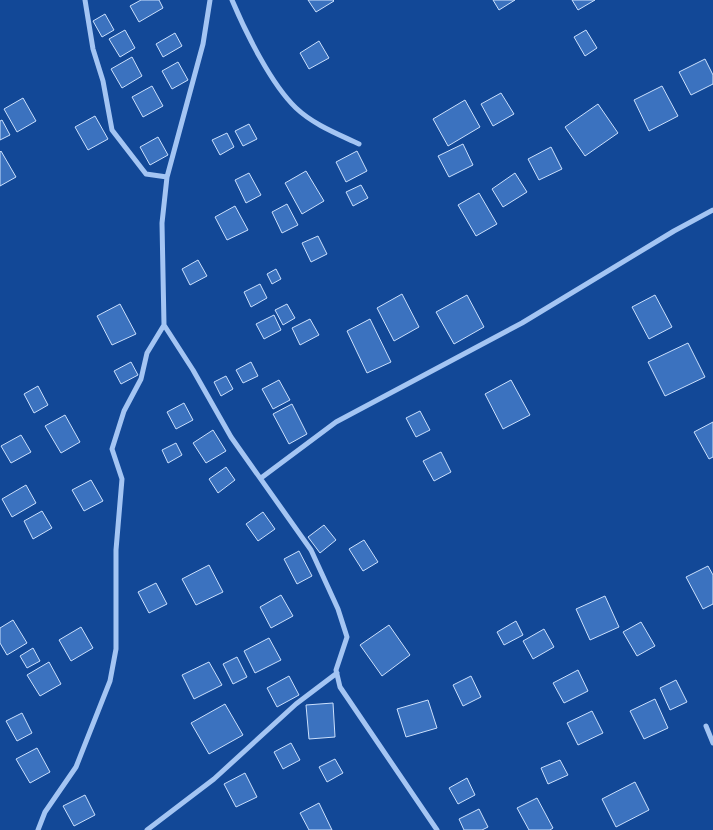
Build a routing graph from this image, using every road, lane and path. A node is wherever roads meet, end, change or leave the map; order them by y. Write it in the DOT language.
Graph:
graph roads {
  1 [pos="84,0"];
  2 [pos="210,0"];
  3 [pos="232,0"];
  4 [pos="359,144"];
  5 [pos="168,177"];
  6 [pos="713,210"];
  7 [pos="164,325"];
  8 [pos="261,478"];
  9 [pos="337,673"];
  10 [pos="706,726"];
  11 [pos="713,743"];
  12 [pos="38,830"];
  13 [pos="146,830"];
  14 [pos="437,830"];
  1 -- 5 [label="street"];
  2 -- 5 [label="street"];
  3 -- 4 [label="street"];
  5 -- 7 [label="street"];
  6 -- 8 [label="street"];
  7 -- 8 [label="street"];
  7 -- 12 [label="street"];
  8 -- 9 [label="street"];
  9 -- 13 [label="street"];
  9 -- 14 [label="street"];
  10 -- 11 [label="street"];
}
